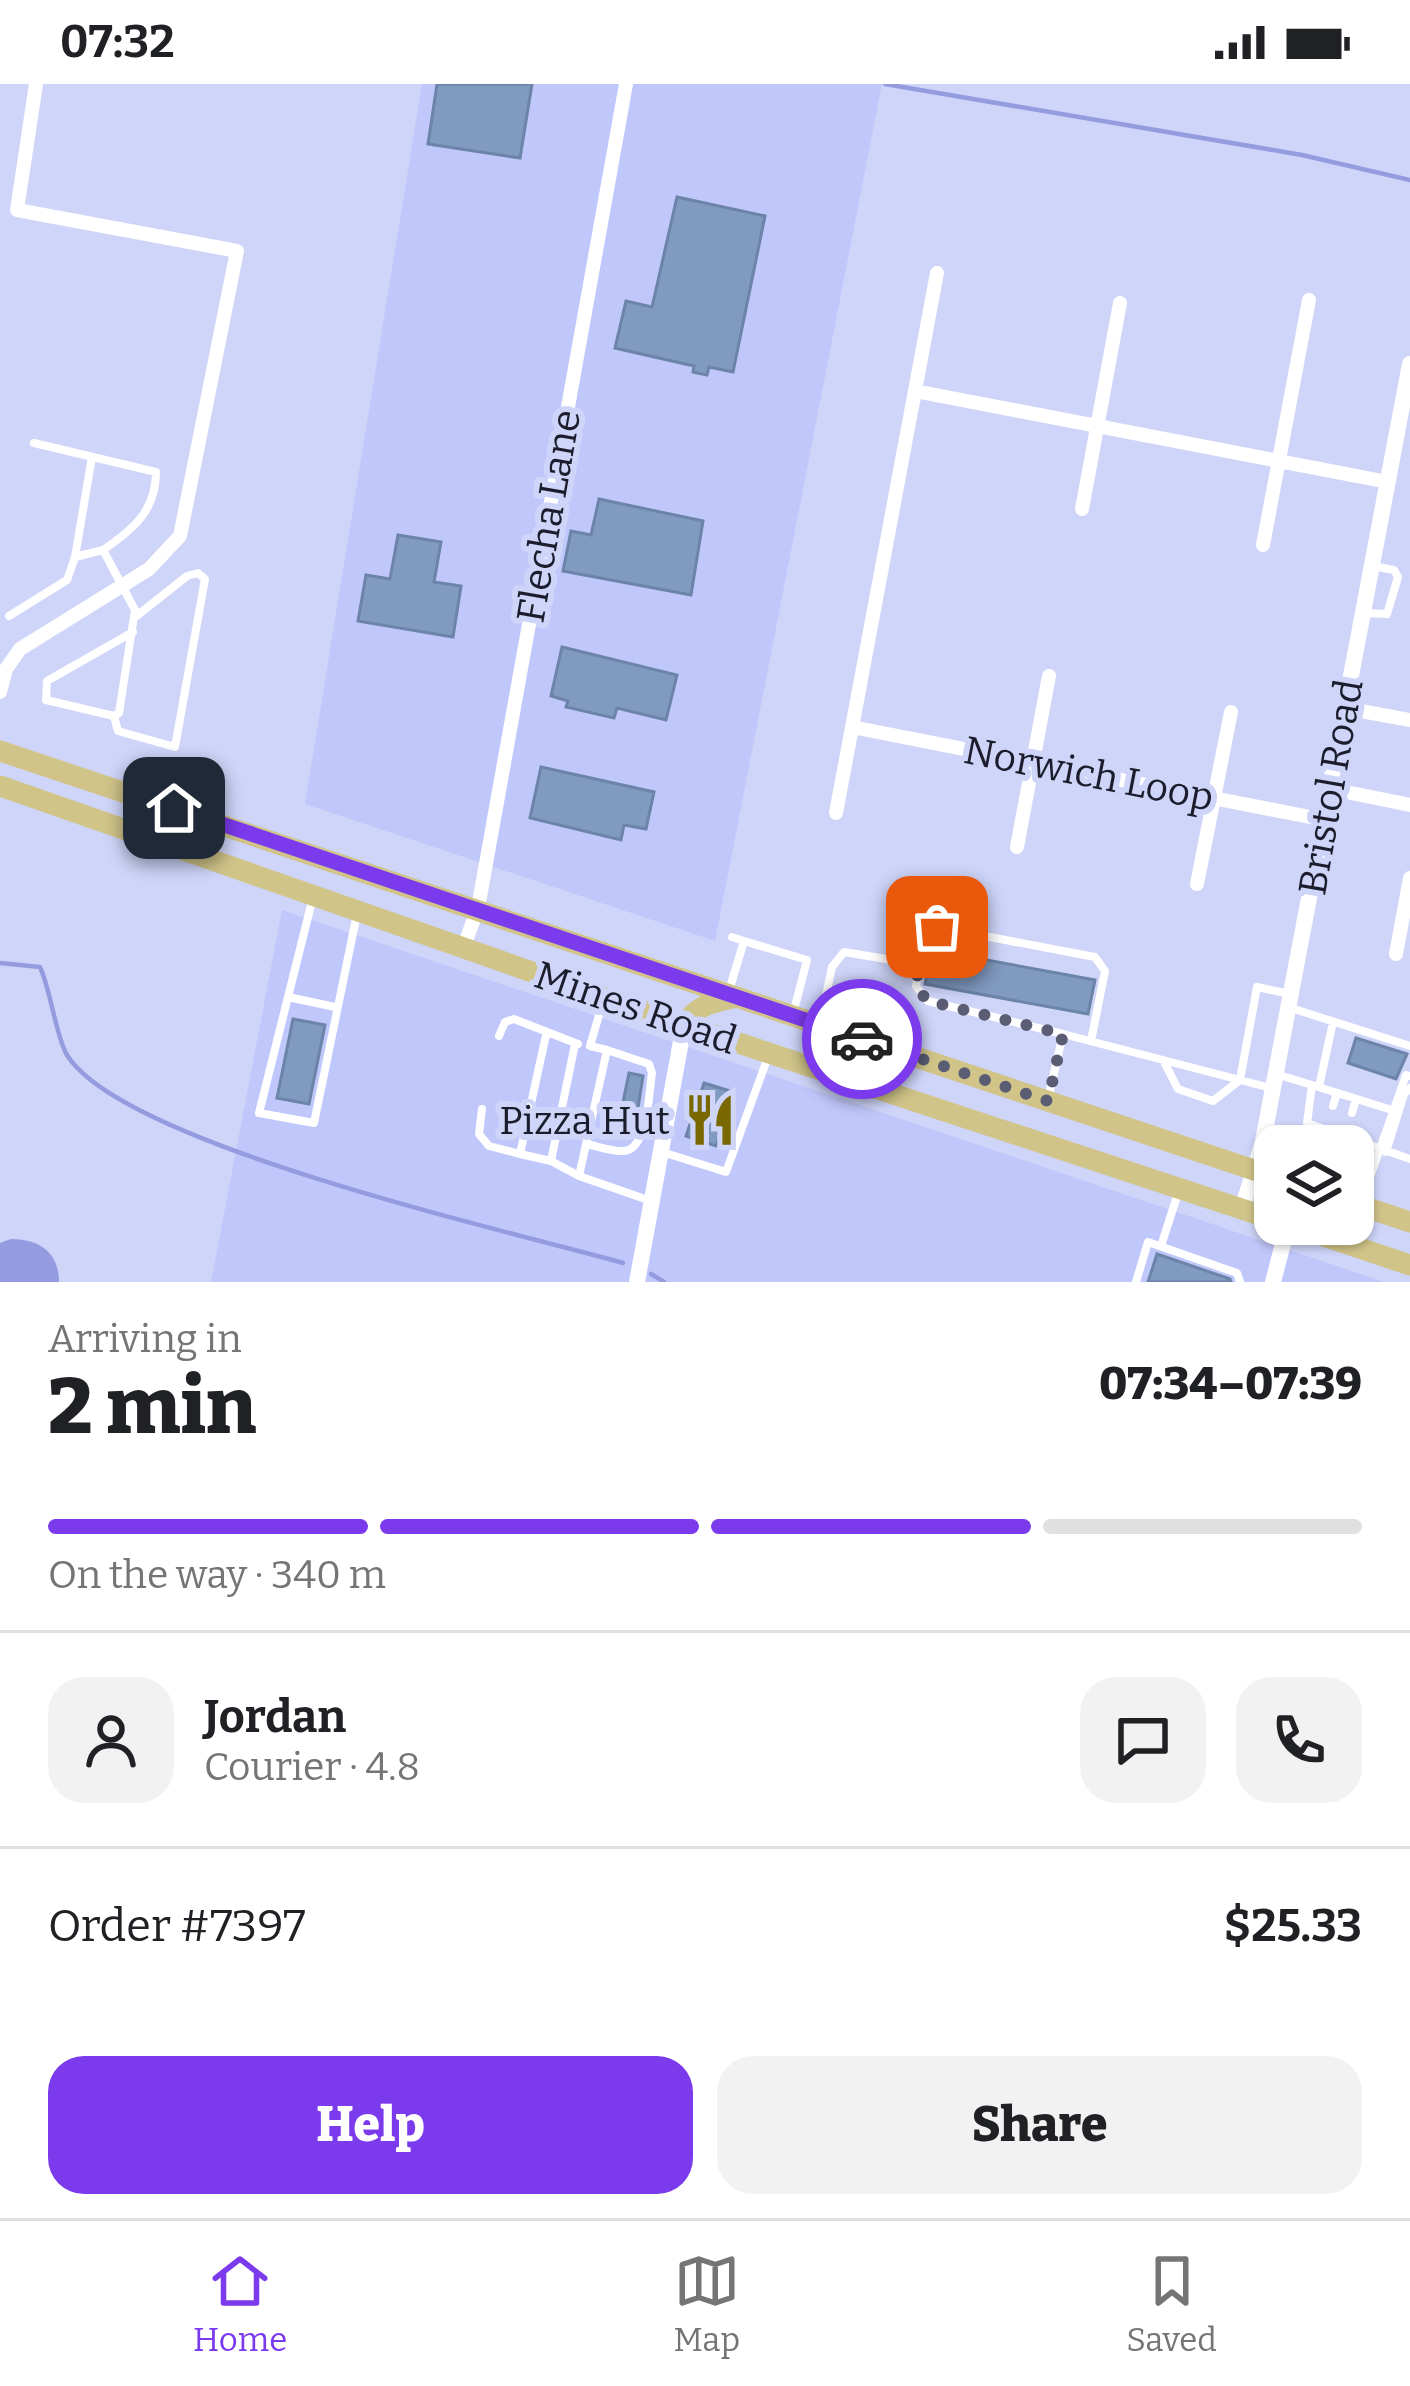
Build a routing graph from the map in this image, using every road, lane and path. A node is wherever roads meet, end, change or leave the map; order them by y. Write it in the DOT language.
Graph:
graph roads {
  1 [pos="36,84"];
  2 [pos="626,84"];
  3 [pos="937,274"];
  4 [pos="1309,300"];
  5 [pos="1120,303"];
  6 [pos="1410,364"];
  7 [pos="915,391"];
  8 [pos="1098,426"];
  9 [pos="34,443"];
  10 [pos="92,457"];
  11 [pos="1279,461"];
  12 [pos="1388,482"];
  13 [pos="1082,509"];
  14 [pos="1263,544"];
  15 [pos="103,550"];
  16 [pos="75,557"];
  17 [pos="1372,566"];
  18 [pos="123,585"];
  19 [pos="1363,613"];
  20 [pos="9,616"];
  21 [pos="134,618"];
  22 [pos="133,632"];
  23 [pos="1048,676"];
  24 [pos="0,692"];
  25 [pos="1345,708"];
  26 [pos="1231,712"];
  27 [pos="114,716"];
  28 [pos="1410,720"];
  29 [pos="852,727"];
  30 [pos="0,751"];
  31 [pos="1033,762"];
  32 [pos="0,786"];
  33 [pos="1331,789"];
  34 [pos="1214,798"];
  35 [pos="1410,805"];
  36 [pos="836,813"];
  37 [pos="1325,820"];
  38 [pos="1017,847"];
  39 [pos="1410,878"];
  40 [pos="1197,884"];
  41 [pos="314,893"];
  42 [pos="478,908"];
  43 [pos="358,909"];
  44 [pos="731,937"];
  45 [pos="744,941"];
  46 [pos="464,946"];
  47 [pos="1405,953"];
  48 [pos="892,960"];
  49 [pos="733,996"];
  50 [pos="604,997"];
  51 [pos="288,998"];
  52 [pos="1290,1001"];
  53 [pos="335,1007"];
  54 [pos="793,1016"];
  55 [pos="1334,1022"];
  56 [pos="684,1025"];
  57 [pos="819,1025"];
  58 [pos="1063,1034"];
  59 [pos="545,1035"];
  60 [pos="500,1036"];
  61 [pos="1091,1041"];
  62 [pos="575,1044"];
  63 [pos="590,1046"];
  64 [pos="1410,1046"];
  65 [pos="607,1050"];
  66 [pos="769,1053"];
  67 [pos="1162,1060"];
  68 [pos="1409,1074"];
  69 [pos="1240,1080"];
  70 [pos="1275,1082"];
  71 [pos="1315,1086"];
  72 [pos="1410,1088"];
  73 [pos="1337,1093"];
  74 [pos="1356,1099"];
  75 [pos="1048,1101"];
  76 [pos="1333,1106"];
  77 [pos="482,1109"];
  78 [pos="1392,1110"];
  79 [pos="1352,1113"];
  80 [pos="1271,1125"];
  81 [pos="586,1144"];
  82 [pos="1382,1151"];
  83 [pos="661,1152"];
  84 [pos="520,1154"];
  85 [pos="1410,1159"];
  86 [pos="551,1161"];
  87 [pos="1374,1168"];
  88 [pos="1254,1169"];
  89 [pos="579,1176"];
  90 [pos="1179,1189"];
  91 [pos="1254,1191"];
  92 [pos="652,1201"];
  93 [pos="1242,1209"];
  94 [pos="1374,1210"];
  95 [pos="1254,1213"];
  96 [pos="1410,1222"];
  97 [pos="1283,1245"];
  98 [pos="1350,1245"];
  99 [pos="1161,1246"];
  100 [pos="1410,1265"];
  101 [pos="637,1282"];
  102 [pos="1136,1282"];
  103 [pos="1240,1282"];
  104 [pos="1273,1282"];
  1 -- 18 [label="street"];
  2 -- 42 [label="street, Flecha Lane"];
  3 -- 7 [label="street"];
  4 -- 11 [label="street"];
  5 -- 8 [label="street"];
  6 -- 12 [label="street, Bristol Road"];
  7 -- 8 [label="street"];
  7 -- 29 [label="street"];
  8 -- 11 [label="street"];
  8 -- 13 [label="street"];
  9 -- 10 [label="lane"];
  10 -- 15 [label="lane"];
  10 -- 16 [label="lane"];
  11 -- 12 [label="street"];
  11 -- 14 [label="street"];
  12 -- 17 [label="street, Bristol Road"];
  15 -- 16 [label="lane"];
  15 -- 18 [label="lane"];
  16 -- 20 [label="lane"];
  17 -- 19 [label="street, Bristol Road"];
  17 -- 19 [label="lane"];
  18 -- 21 [label="lane"];
  18 -- 24 [label="street"];
  19 -- 25 [label="street, Bristol Road"];
  21 -- 22 [label="lane"];
  21 -- 27 [label="lane"];
  22 -- 27 [label="lane"];
  22 -- 27 [label="lane"];
  23 -- 31 [label="street"];
  25 -- 28 [label="street"];
  25 -- 33 [label="street, Bristol Road"];
  26 -- 34 [label="street"];
  29 -- 31 [label="street, Norwich Loop"];
  29 -- 36 [label="street"];
  30 -- 42 [label="main road, Mines Road"];
  31 -- 34 [label="street, Norwich Loop"];
  31 -- 38 [label="street"];
  32 -- 41 [label="main road, Mines Road"];
  33 -- 35 [label="street"];
  33 -- 37 [label="street, Bristol Road"];
  34 -- 37 [label="street, Norwich Loop"];
  34 -- 40 [label="street"];
  37 -- 52 [label="street, Bristol Road"];
  39 -- 47 [label="street"];
  41 -- 43 [label="main road, Mines Road"];
  41 -- 51 [label="lane"];
  42 -- 46 [label="street, Flecha Lane"];
  42 -- 49 [label="main road, Mines Road"];
  43 -- 46 [label="main road, Mines Road"];
  43 -- 53 [label="lane"];
  44 -- 45 [label="lane"];
  45 -- 49 [label="lane"];
  45 -- 54 [label="lane"];
  46 -- 50 [label="main road, Mines Road"];
  48 -- 57 [label="lane"];
  49 -- 54 [label="main road, Mines Road"];
  49 -- 56 [label="main road"];
  50 -- 56 [label="main road, Mines Road"];
  50 -- 63 [label="lane"];
  51 -- 53 [label="lane"];
  51 -- 53 [label="lane"];
  52 -- 55 [label="lane"];
  52 -- 69 [label="lane"];
  52 -- 70 [label="street, Bristol Road"];
  54 -- 57 [label="main road, Mines Road"];
  55 -- 64 [label="lane"];
  55 -- 71 [label="lane"];
  56 -- 66 [label="main road, Mines Road"];
  56 -- 83 [label="street"];
  57 -- 75 [label="main road, Mines Road"];
  58 -- 61 [label="lane"];
  58 -- 61 [label="lane"];
  58 -- 75 [label="lane"];
  59 -- 60 [label="lane"];
  59 -- 62 [label="lane"];
  59 -- 84 [label="lane"];
  61 -- 67 [label="lane"];
  62 -- 63 [label="lane"];
  62 -- 86 [label="lane"];
  63 -- 65 [label="lane"];
  65 -- 81 [label="lane"];
  65 -- 81 [label="lane"];
  66 -- 83 [label="lane"];
  66 -- 90 [label="main road, Mines Road"];
  67 -- 69 [label="lane"];
  67 -- 69 [label="lane"];
  68 -- 78 [label="lane"];
  69 -- 70 [label="lane"];
  70 -- 71 [label="lane"];
  70 -- 80 [label="street, Bristol Road"];
  71 -- 73 [label="lane"];
  71 -- 82 [label="lane"];
  72 -- 82 [label="lane"];
  73 -- 74 [label="lane"];
  73 -- 76 [label="lane"];
  74 -- 78 [label="lane"];
  74 -- 79 [label="lane"];
  75 -- 88 [label="main road, Mines Road"];
  77 -- 84 [label="lane"];
  78 -- 82 [label="lane"];
  81 -- 89 [label="lane"];
  82 -- 85 [label="lane"];
  82 -- 87 [label="lane"];
  83 -- 92 [label="street"];
  84 -- 86 [label="lane"];
  86 -- 89 [label="lane"];
  89 -- 92 [label="lane"];
  90 -- 93 [label="main road, Mines Road"];
  90 -- 99 [label="lane"];
  91 -- 93 [label="street, Bristol Road"];
  92 -- 101 [label="street"];
  93 -- 95 [label="main road, Mines Road"];
  94 -- 96 [label="main road"];
  97 -- 104 [label="street"];
  98 -- 100 [label="main road"];
  99 -- 102 [label="lane"];
  99 -- 103 [label="lane"];
}
